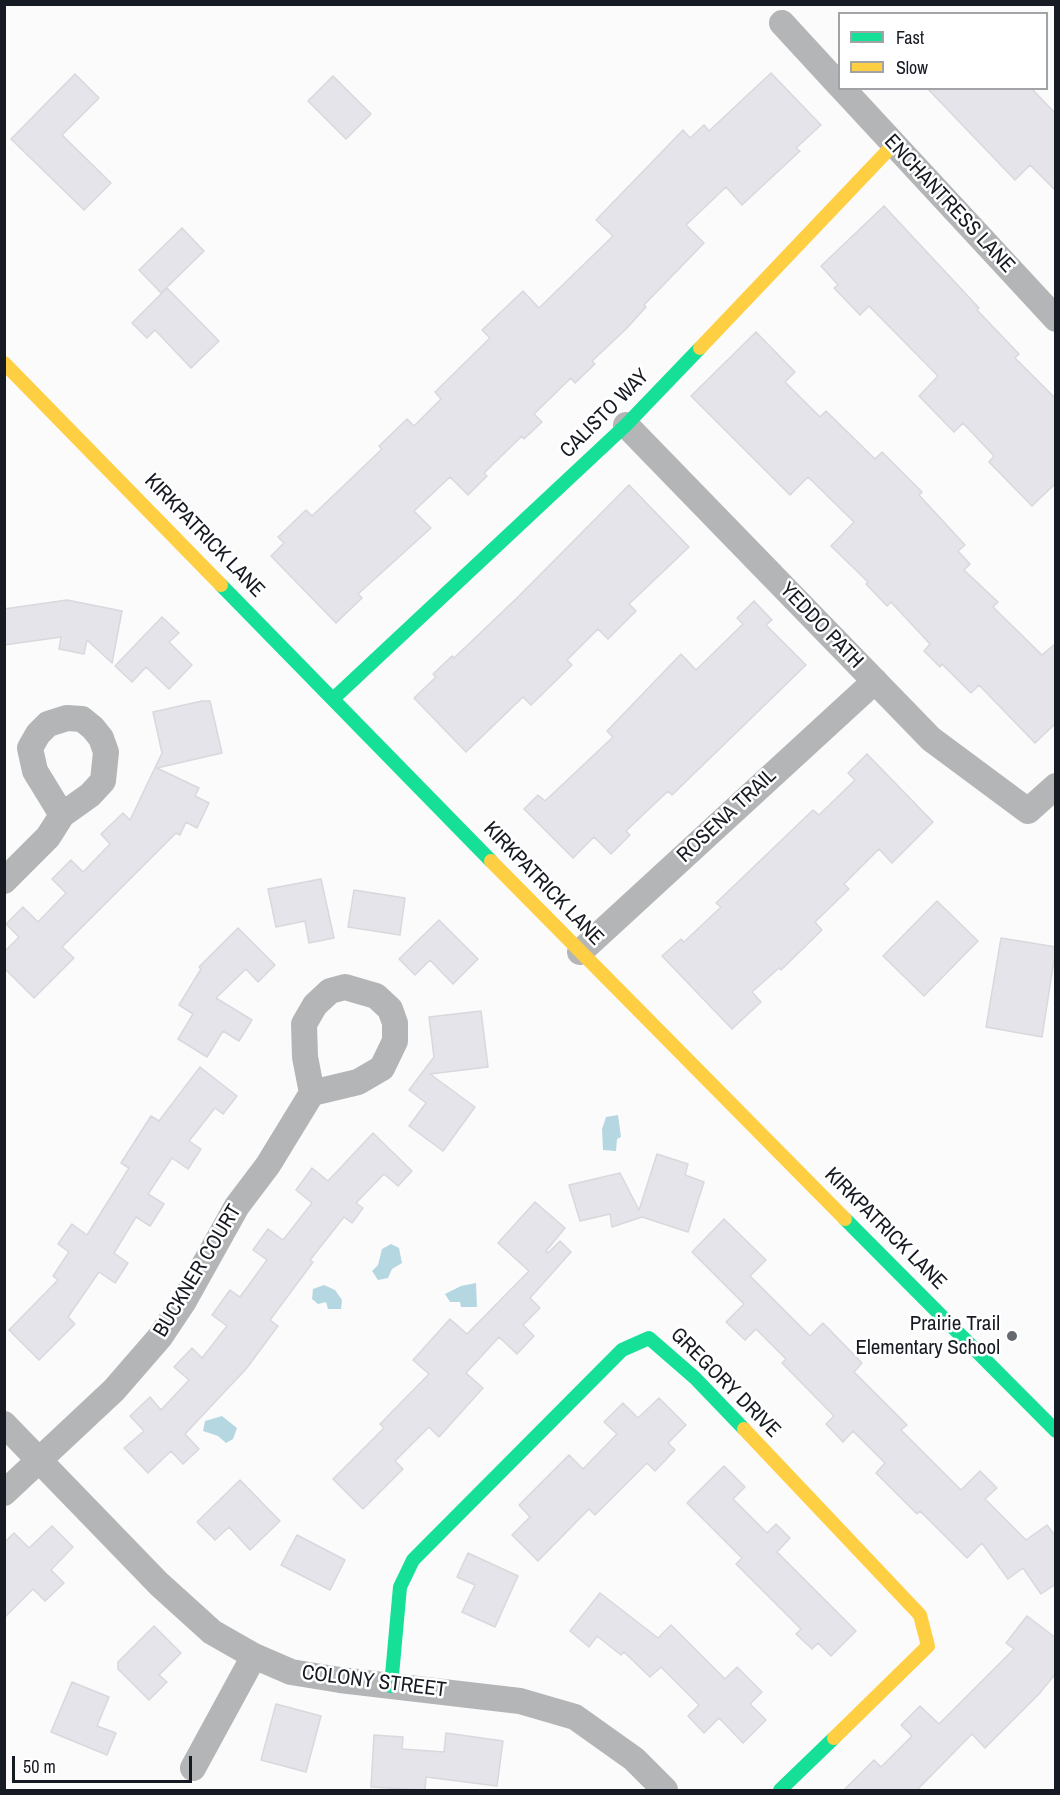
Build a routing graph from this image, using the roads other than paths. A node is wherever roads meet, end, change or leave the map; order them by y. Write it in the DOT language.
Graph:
graph roads {
  1 [pos="782,23"];
  2 [pos="838,84"];
  3 [pos="844,90"];
  4 [pos="894,144"];
  5 [pos="1056,319"];
  6 [pos="4,363"];
  7 [pos="626,425"];
  8 [pos="875,681"];
  9 [pos="333,699"];
  10 [pos="1056,786"];
  11 [pos="62,814"];
  12 [pos="4,881"];
  13 [pos="580,952"];
  14 [pos="312,1093"];
  15 [pos="4,1424"];
  16 [pos="1056,1431"];
  17 [pos="41,1460"];
  18 [pos="4,1493"];
  19 [pos="254,1656"];
  20 [pos="392,1686"];
  21 [pos="193,1768"];
  22 [pos="665,1791"];
  23 [pos="780,1791"];
  1 -- 2 [label="street, ENCHANTRESS LANE"];
  3 -- 4 [label="street, ENCHANTRESS LANE"];
  4 -- 5 [label="street, ENCHANTRESS LANE"];
  4 -- 7 [label="street, CALISTO WAY"];
  6 -- 9 [label="street, KIRKPATRICK LANE"];
  7 -- 8 [label="street, YEDDO PATH"];
  7 -- 9 [label="street, CALISTO WAY"];
  8 -- 10 [label="street, YEDDO PATH"];
  8 -- 13 [label="street, ROSENA TRAIL"];
  9 -- 13 [label="street, KIRKPATRICK LANE"];
  11 -- 12 [label="street"];
  13 -- 16 [label="street, KIRKPATRICK LANE"];
  14 -- 17 [label="street, BUCKNER COURT"];
  15 -- 17 [label="street, COLONY STREET"];
  17 -- 18 [label="street, BUCKNER COURT"];
  17 -- 19 [label="street, COLONY STREET"];
  19 -- 20 [label="street, COLONY STREET"];
  19 -- 21 [label="street"];
  20 -- 22 [label="street, COLONY STREET"];
  20 -- 23 [label="street, GREGORY DRIVE"];
}
